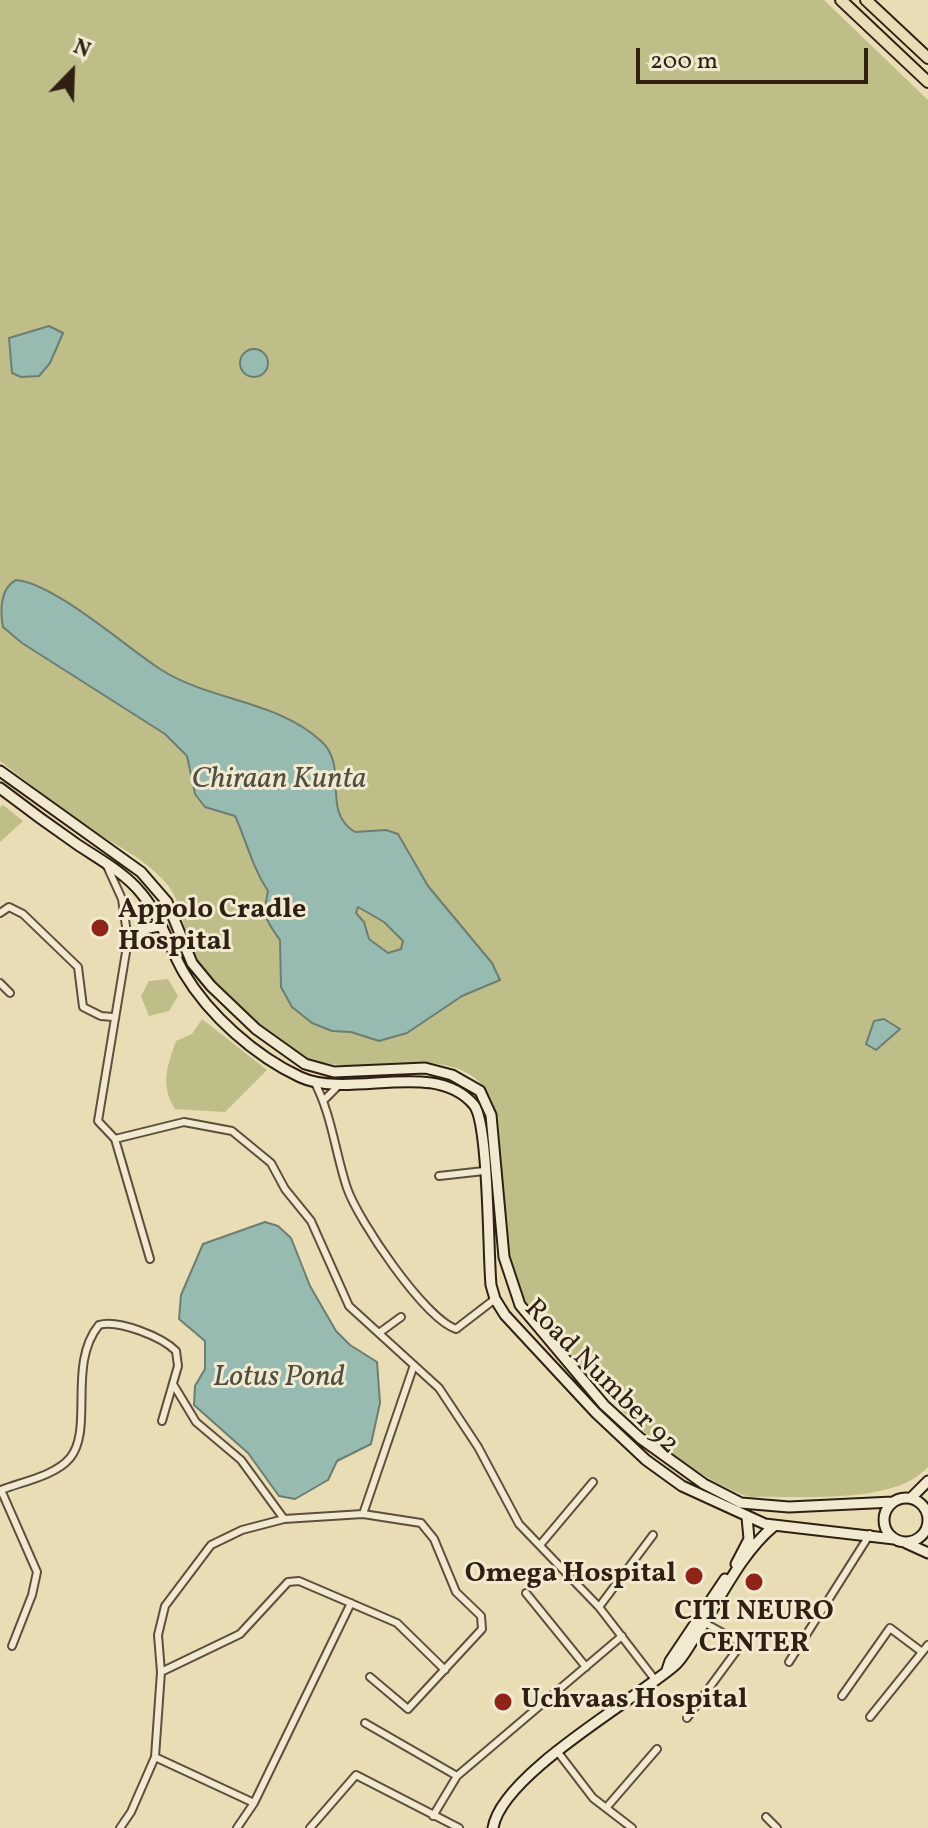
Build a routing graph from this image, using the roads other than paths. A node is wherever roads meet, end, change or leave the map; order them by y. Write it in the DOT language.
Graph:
graph roads {
  1 [pos="841,0"];
  2 [pos="866,0"];
  3 [pos="928,58"];
  4 [pos="928,82"];
  5 [pos="0,771"];
  6 [pos="0,788"];
  7 [pos="105,863"];
  8 [pos="0,913"];
  9 [pos="159,926"];
  10 [pos="128,940"];
  11 [pos="0,983"];
  12 [pos="10,993"];
  13 [pos="113,1017"];
  14 [pos="314,1081"];
  15 [pos="338,1086"];
  16 [pos="324,1100"];
  17 [pos="115,1139"];
  18 [pos="484,1171"];
  19 [pos="439,1176"];
  20 [pos="150,1259"];
  21 [pos="495,1299"];
  22 [pos="401,1317"];
  23 [pos="379,1333"];
  24 [pos="414,1365"];
  25 [pos="578,1375"];
  26 [pos="173,1384"];
  27 [pos="568,1384"];
  28 [pos="162,1421"];
  29 [pos="690,1474"];
  30 [pos="928,1481"];
  31 [pos="593,1482"];
  32 [pos="682,1486"];
  33 [pos="1,1489"];
  34 [pos="911,1498"];
  35 [pos="893,1502"];
  36 [pos="363,1514"];
  37 [pos="747,1517"];
  38 [pos="284,1519"];
  39 [pos="774,1526"];
  40 [pos="926,1532"];
  41 [pos="870,1534"];
  42 [pos="653,1535"];
  43 [pos="899,1541"];
  44 [pos="540,1545"];
  45 [pos="928,1553"];
  46 [pos="526,1593"];
  47 [pos="351,1603"];
  48 [pos="599,1607"];
  49 [pos="705,1623"];
  50 [pos="622,1636"];
  51 [pos="928,1645"];
  52 [pos="12,1646"];
  53 [pos="922,1652"];
  54 [pos="789,1662"];
  55 [pos="586,1667"];
  56 [pos="445,1670"];
  57 [pos="667,1670"];
  58 [pos="161,1672"];
  59 [pos="370,1677"];
  60 [pos="656,1681"];
  61 [pos="842,1696"];
  62 [pos="870,1717"];
  63 [pos="687,1718"];
  64 [pos="365,1723"];
  65 [pos="657,1749"];
  66 [pos="557,1751"];
  67 [pos="155,1757"];
  68 [pos="457,1776"];
  69 [pos="593,1798"];
  70 [pos="254,1803"];
  71 [pos="586,1806"];
  72 [pos="606,1808"];
  73 [pos="433,1816"];
  74 [pos="766,1817"];
  75 [pos="120,1828"];
  76 [pos="237,1828"];
  77 [pos="310,1828"];
  78 [pos="459,1828"];
  79 [pos="493,1828"];
  80 [pos="632,1828"];
  81 [pos="777,1828"];
  1 -- 4 [label="main road"];
  2 -- 3 [label="main road"];
  5 -- 25 [label="main road, Road Number 92"];
  6 -- 7 [label="main road, Road Number 92"];
  7 -- 9 [label="main road, Road Number 92"];
  7 -- 10 [label="street"];
  8 -- 13 [label="street"];
  9 -- 10 [label="main road"];
  9 -- 14 [label="main road, Road Number 92"];
  10 -- 13 [label="street"];
  11 -- 12 [label="street"];
  13 -- 17 [label="street"];
  14 -- 15 [label="main road, Road Number 92"];
  14 -- 16 [label="street"];
  15 -- 16 [label="street"];
  15 -- 18 [label="main road, Road Number 92"];
  16 -- 21 [label="street"];
  17 -- 20 [label="street"];
  17 -- 23 [label="street"];
  18 -- 19 [label="street"];
  18 -- 21 [label="main road, Road Number 92"];
  21 -- 27 [label="main road, Road Number 92"];
  22 -- 23 [label="street"];
  23 -- 24 [label="street"];
  24 -- 36 [label="street"];
  24 -- 44 [label="street"];
  25 -- 27 [label="main road"];
  25 -- 29 [label="main road, Road Number 92"];
  26 -- 28 [label="street"];
  26 -- 33 [label="street"];
  26 -- 38 [label="street"];
  27 -- 32 [label="main road, Road Number 92"];
  29 -- 32 [label="main road"];
  29 -- 35 [label="main road, Road Number 92"];
  30 -- 34 [label="main road"];
  31 -- 44 [label="street"];
  32 -- 37 [label="main road, Road Number 92"];
  33 -- 52 [label="street"];
  34 -- 35 [label="main road"];
  34 -- 40 [label="main road"];
  35 -- 43 [label="main road"];
  36 -- 38 [label="street"];
  36 -- 56 [label="street"];
  37 -- 39 [label="main road, Road Number 92"];
  37 -- 57 [label="main road"];
  38 -- 58 [label="street"];
  39 -- 41 [label="main road, Road Number 92"];
  39 -- 49 [label="main road"];
  40 -- 43 [label="main road"];
  41 -- 43 [label="main road, Road Number 92"];
  41 -- 54 [label="street"];
  42 -- 48 [label="street"];
  43 -- 45 [label="main road, Road Number 92"];
  44 -- 48 [label="street"];
  46 -- 55 [label="street"];
  47 -- 56 [label="street"];
  47 -- 58 [label="street"];
  47 -- 70 [label="street"];
  48 -- 50 [label="street"];
  49 -- 57 [label="main road"];
  49 -- 63 [label="street"];
  50 -- 55 [label="street"];
  50 -- 60 [label="street"];
  51 -- 53 [label="street"];
  53 -- 61 [label="street"];
  53 -- 62 [label="street"];
  55 -- 68 [label="street"];
  56 -- 59 [label="street"];
  57 -- 60 [label="main road"];
  58 -- 67 [label="street"];
  60 -- 66 [label="main road"];
  64 -- 68 [label="street"];
  65 -- 72 [label="street"];
  66 -- 69 [label="street"];
  66 -- 79 [label="main road"];
  67 -- 70 [label="street"];
  67 -- 75 [label="street"];
  68 -- 73 [label="street"];
  69 -- 71 [label="street"];
  69 -- 72 [label="street"];
  70 -- 76 [label="street"];
  72 -- 80 [label="street"];
  73 -- 77 [label="street"];
  73 -- 78 [label="street"];
  74 -- 81 [label="street"];
}
